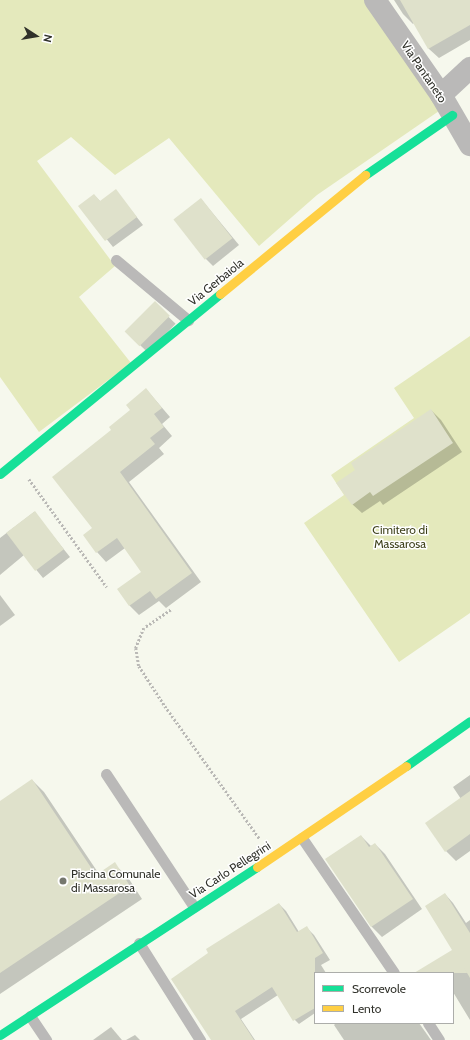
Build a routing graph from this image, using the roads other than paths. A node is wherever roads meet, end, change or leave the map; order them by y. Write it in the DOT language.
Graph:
graph roads {
  1 [pos="375,0"];
  2 [pos="470,68"];
  3 [pos="441,95"];
  4 [pos="452,115"];
  5 [pos="470,144"];
  6 [pos="116,260"];
  7 [pos="188,320"];
  8 [pos="0,474"];
  9 [pos="470,721"];
  10 [pos="106,774"];
  11 [pos="302,838"];
  12 [pos="194,907"];
  13 [pos="139,943"];
  14 [pos="393,972"];
  15 [pos="30,1016"];
  16 [pos="429,1024"];
  17 [pos="0,1035"];
  18 [pos="46,1040"];
  19 [pos="200,1040"];
  20 [pos="439,1040"];
  1 -- 3 [label="street, Via Pantaneto"];
  2 -- 3 [label="street"];
  3 -- 4 [label="street, Via Pantaneto"];
  4 -- 5 [label="street, Via Pantaneto"];
  4 -- 7 [label="street, Via Gerbaiola"];
  6 -- 7 [label="lane"];
  7 -- 8 [label="street, Via Gerbaiola"];
  9 -- 11 [label="street, Via Carlo Pellegrini"];
  10 -- 12 [label="lane"];
  11 -- 12 [label="street, Via Carlo Pellegrini"];
  11 -- 14 [label="lane"];
  12 -- 13 [label="street, Via Carlo Pellegrini"];
  13 -- 15 [label="street, Via Carlo Pellegrini"];
  13 -- 19 [label="lane"];
  15 -- 17 [label="street, Via Carlo Pellegrini"];
  15 -- 18 [label="lane"];
  16 -- 20 [label="lane"];
}
